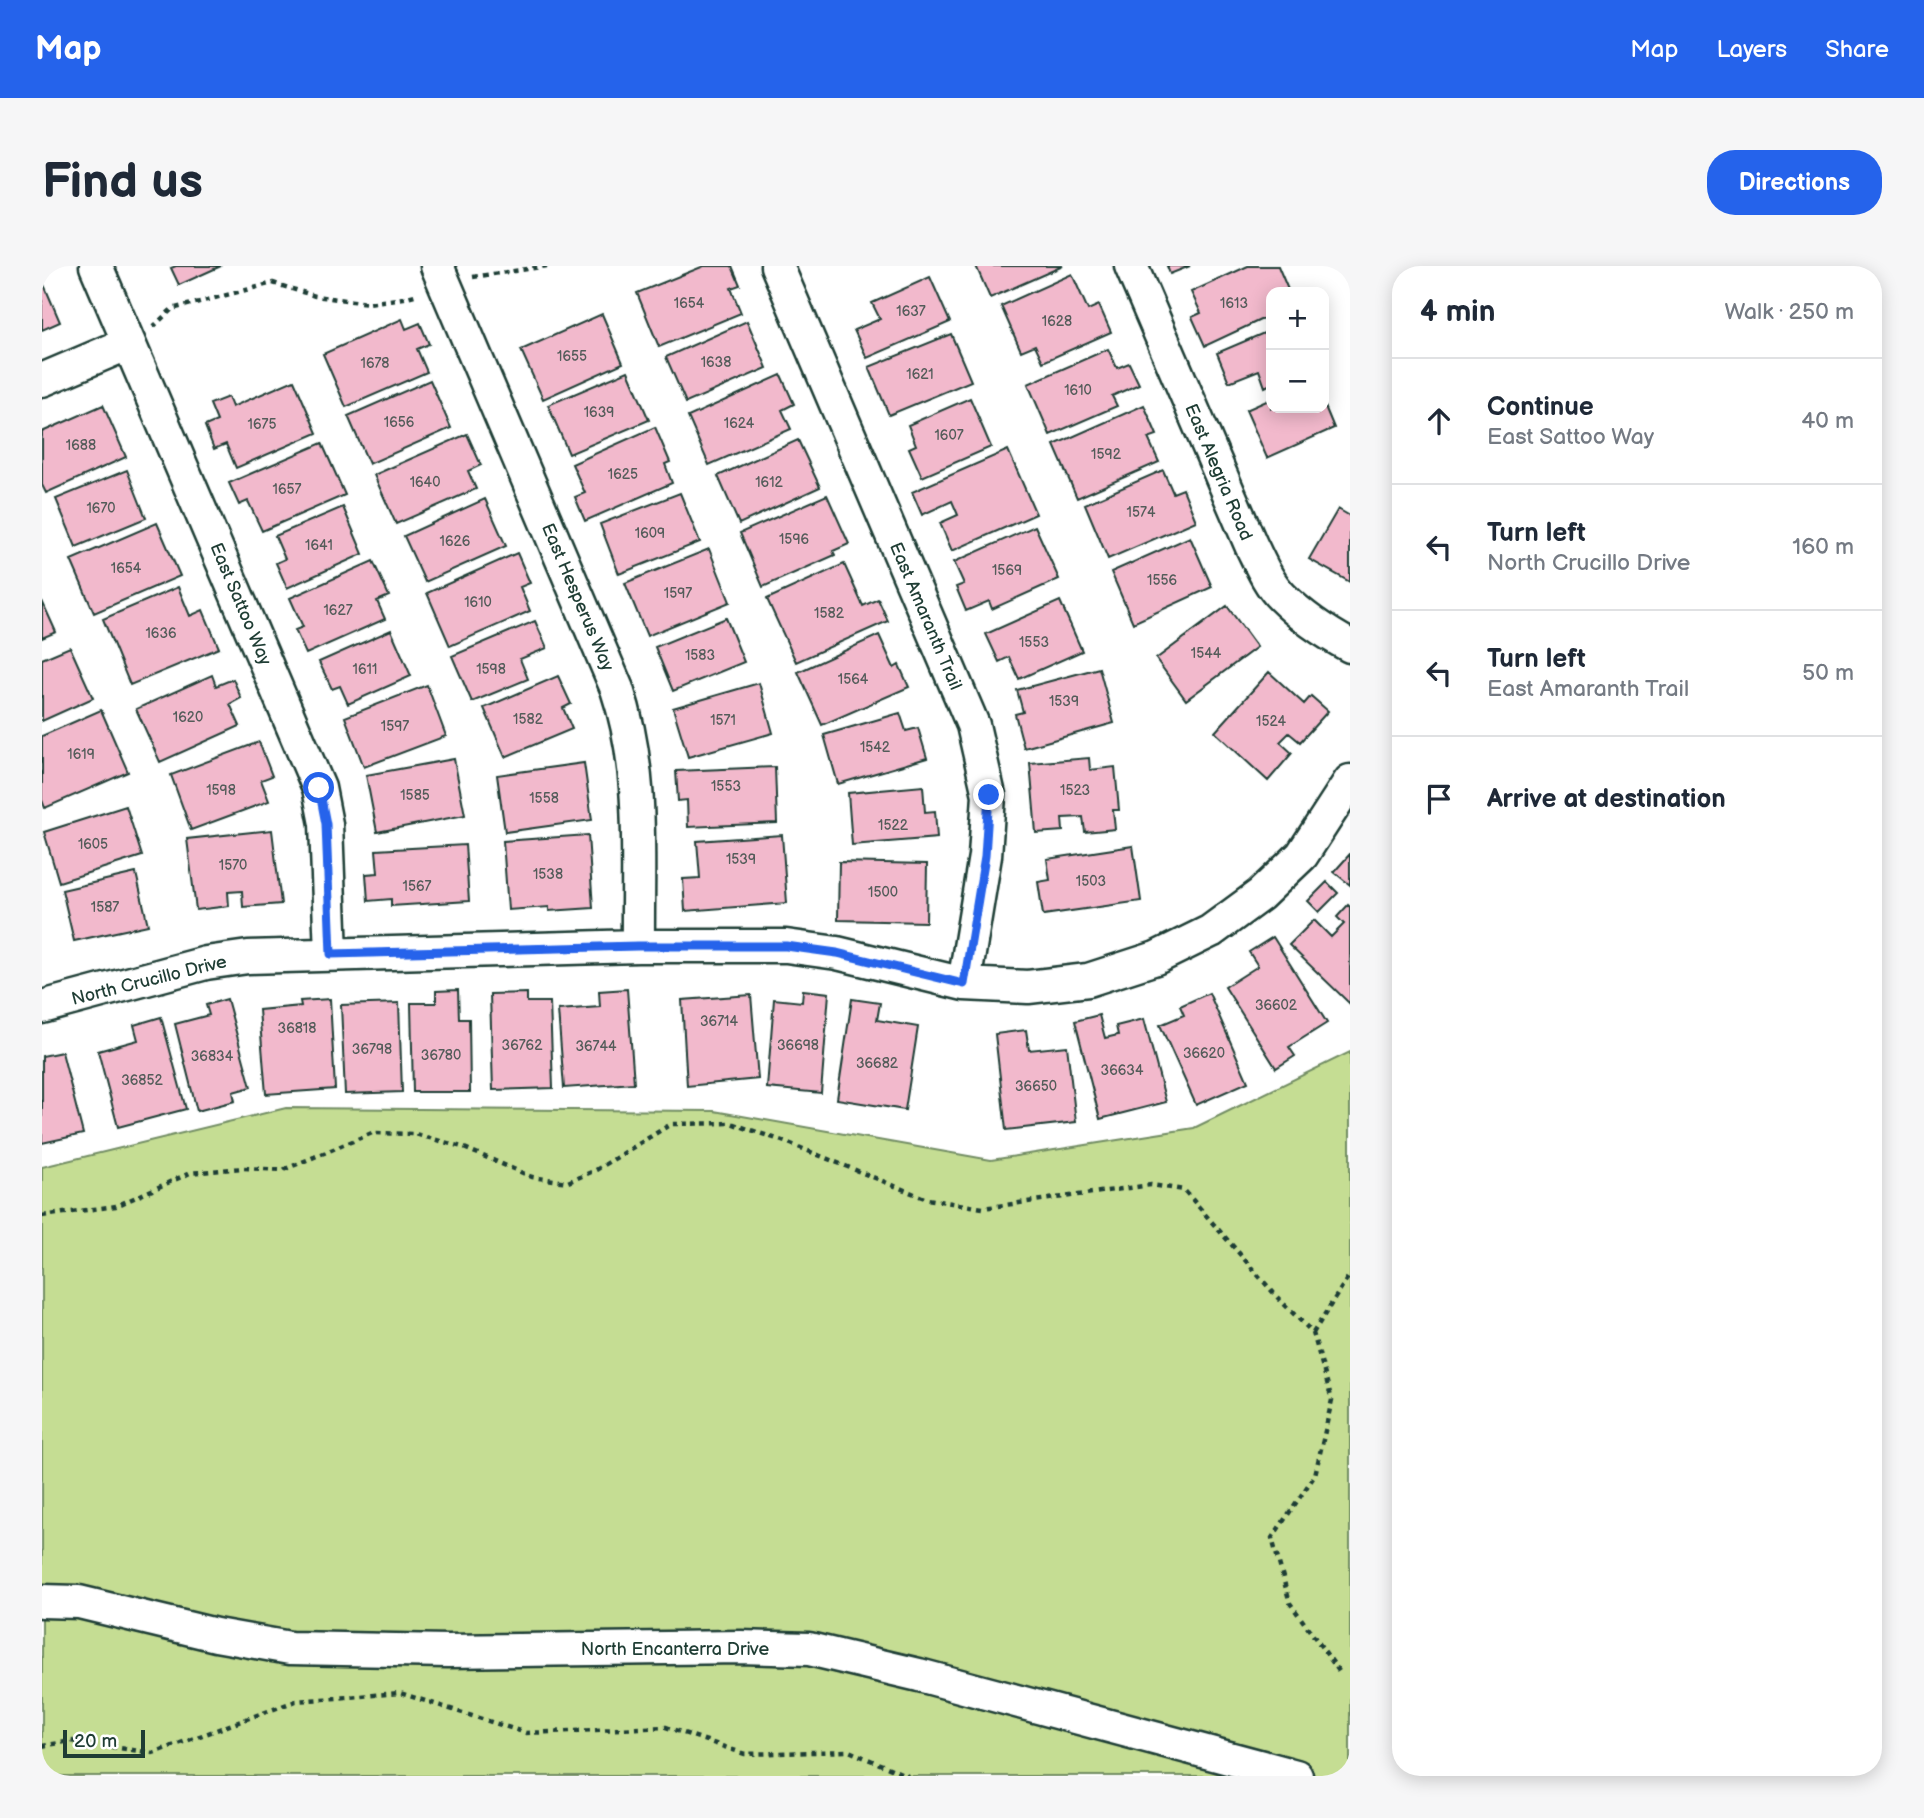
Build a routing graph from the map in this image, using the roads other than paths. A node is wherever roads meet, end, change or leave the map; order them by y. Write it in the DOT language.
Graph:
graph roads {
  1 [pos="96,266"];
  2 [pos="778,266"];
  3 [pos="1131,266"];
  4 [pos="441,275"];
  5 [pos="128,343"];
  6 [pos="42,380"];
  7 [pos="1350,646"];
  8 [pos="1350,781"];
  9 [pos="638,946"];
  10 [pos="331,954"];
  11 [pos="964,984"];
  12 [pos="42,1007"];
  13 [pos="42,1601"];
  14 [pos="1296,1776"];
  1 -- 5 [label="street, East Sattoo Way"];
  2 -- 11 [label="street, East Amaranth Trail"];
  3 -- 7 [label="street, East Alegria Road"];
  4 -- 9 [label="street, East Hesperus Way"];
  5 -- 6 [label="street"];
  5 -- 10 [label="street, East Sattoo Way"];
  8 -- 11 [label="street, North Crucillo Drive"];
  9 -- 10 [label="street, North Crucillo Drive"];
  9 -- 11 [label="street, North Crucillo Drive"];
  10 -- 12 [label="street, North Crucillo Drive"];
  13 -- 14 [label="street, North Encanterra Drive"];
}
